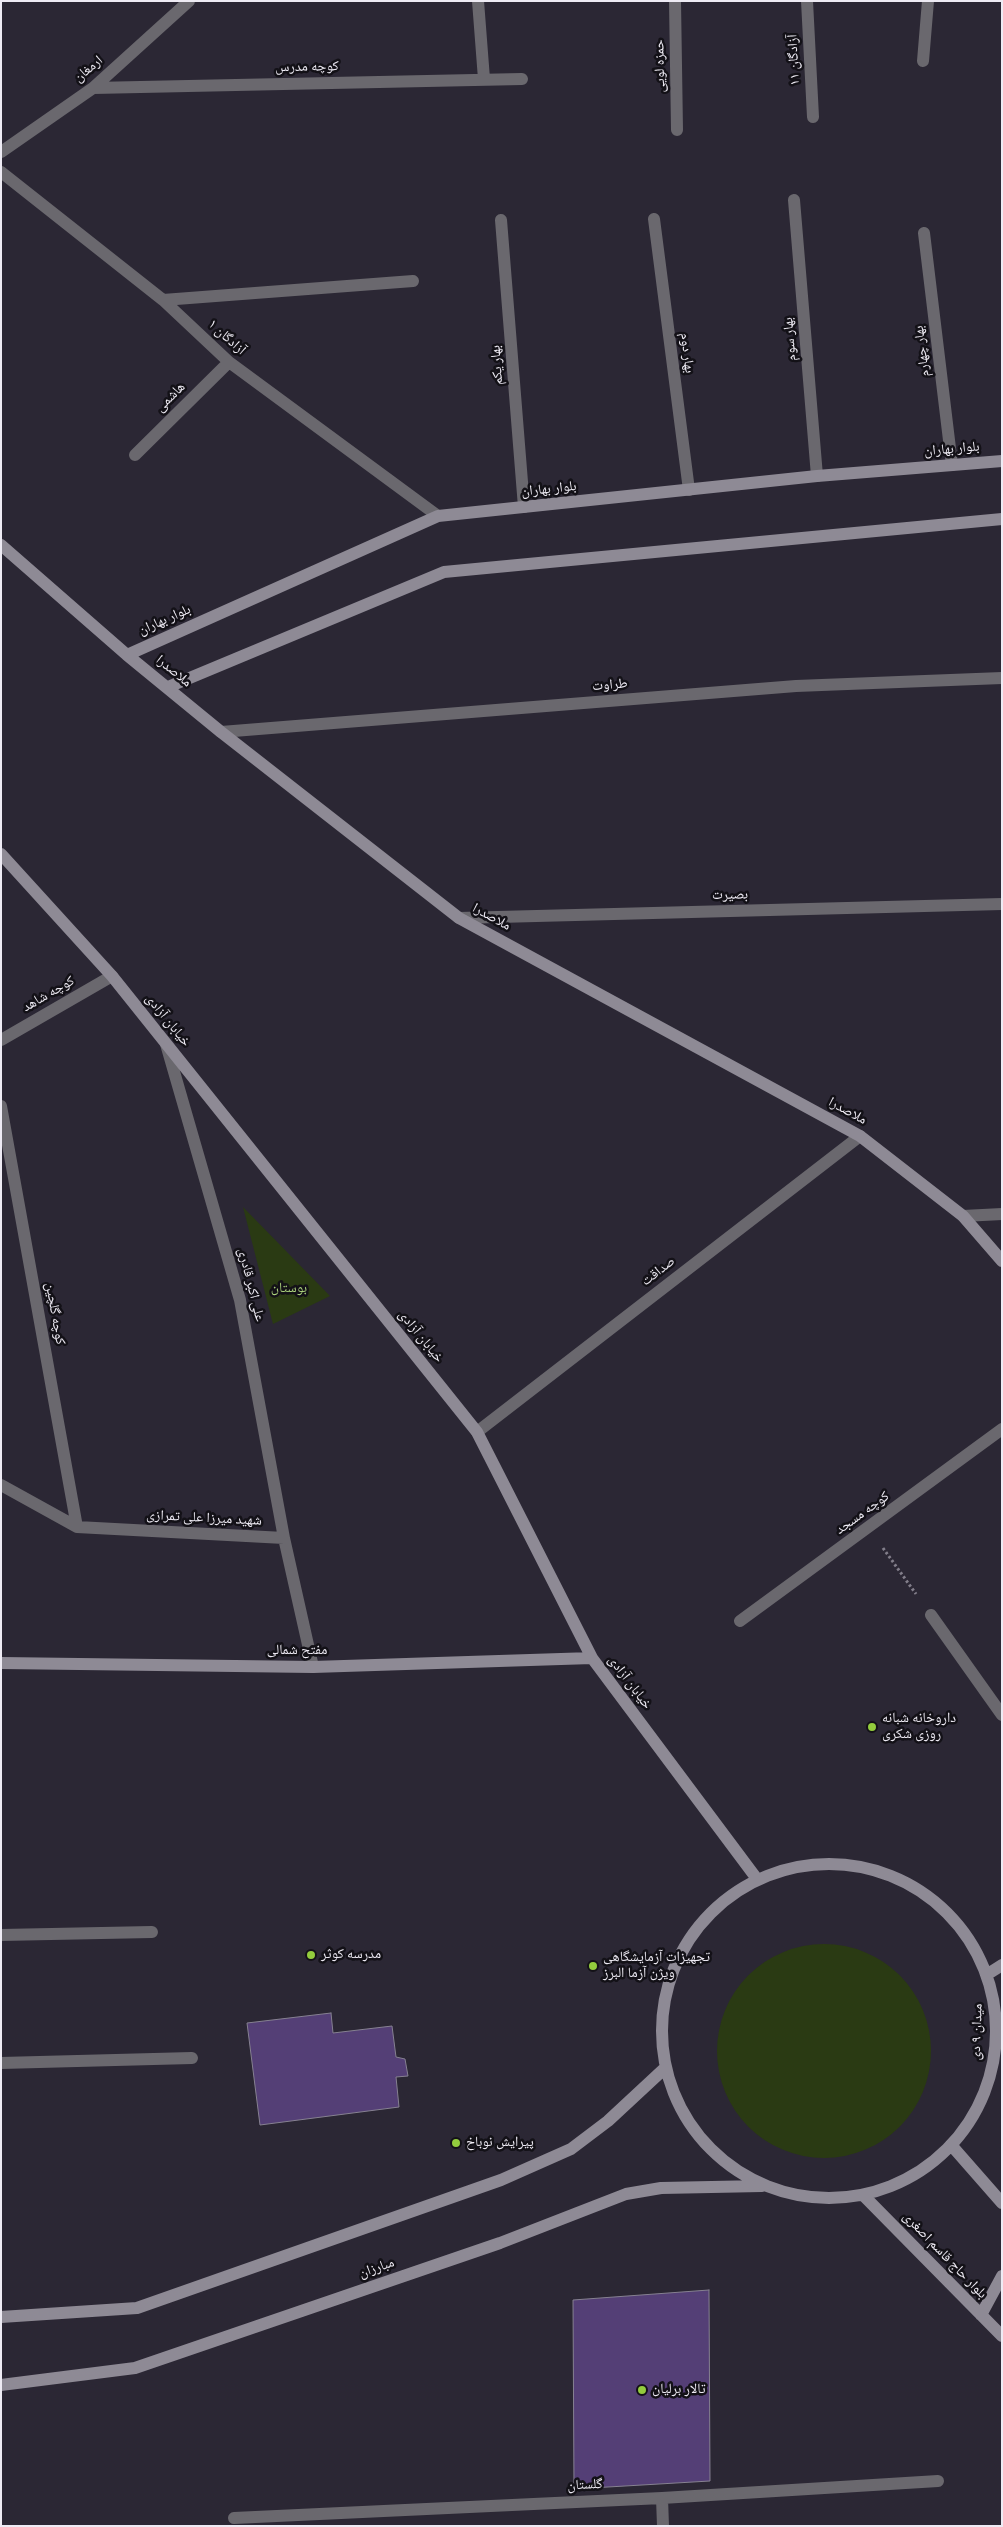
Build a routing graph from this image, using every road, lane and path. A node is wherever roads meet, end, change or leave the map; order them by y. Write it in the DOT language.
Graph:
graph roads {
  1 [pos="189,1"];
  2 [pos="478,1"];
  3 [pos="676,1"];
  4 [pos="807,1"];
  5 [pos="928,1"];
  6 [pos="923,61"];
  7 [pos="484,79"];
  8 [pos="522,80"];
  9 [pos="93,88"];
  10 [pos="813,117"];
  11 [pos="677,130"];
  12 [pos="1,152"];
  13 [pos="1,172"];
  14 [pos="794,200"];
  15 [pos="654,219"];
  16 [pos="502,220"];
  17 [pos="924,233"];
  18 [pos="413,281"];
  19 [pos="163,300"];
  20 [pos="229,362"];
  21 [pos="135,455"];
  22 [pos="1002,461"];
  23 [pos="952,465"];
  24 [pos="817,476"];
  25 [pos="689,490"];
  26 [pos="524,507"];
  27 [pos="438,516"];
  28 [pos="1002,520"];
  29 [pos="1,545"];
  30 [pos="127,655"];
  31 [pos="1002,678"];
  32 [pos="168,687"];
  33 [pos="221,732"];
  34 [pos="1,854"];
  35 [pos="1002,904"];
  36 [pos="459,918"];
  37 [pos="112,976"];
  38 [pos="1,1040"];
  39 [pos="166,1044"];
  40 [pos="1,1106"];
  41 [pos="860,1136"];
  42 [pos="1002,1214"];
  43 [pos="963,1216"];
  44 [pos="1002,1261"];
  45 [pos="1002,1429"];
  46 [pos="477,1432"];
  47 [pos="1,1485"];
  48 [pos="78,1527"];
  49 [pos="868,1529"];
  50 [pos="284,1538"];
  51 [pos="931,1615"];
  52 [pos="740,1621"];
  53 [pos="592,1658"];
  54 [pos="1,1663"];
  55 [pos="313,1667"];
  56 [pos="1002,1714"];
  57 [pos="757,1879"];
  58 [pos="152,1932"];
  59 [pos="1,1934"];
  60 [pos="1002,1965"];
  61 [pos="991,1972"];
  62 [pos="192,2058"];
  63 [pos="1,2063"];
  64 [pos="664,2069"];
  65 [pos="952,2146"];
  66 [pos="762,2186"];
  67 [pos="864,2196"];
  68 [pos="1002,2203"];
  69 [pos="1002,2276"];
  70 [pos="981,2315"];
  71 [pos="1,2317"];
  72 [pos="1002,2336"];
  73 [pos="1,2385"];
  74 [pos="938,2481"];
  75 [pos="662,2498"];
  76 [pos="234,2518"];
  77 [pos="663,2526"];
  1 -- 9 [label="street, ارمغان"];
  2 -- 7 [label="street"];
  3 -- 11 [label="street, حمزه لویی"];
  4 -- 10 [label="street, آزادگان ۱۱"];
  5 -- 6 [label="street"];
  7 -- 8 [label="street, کوچه مدرس"];
  7 -- 9 [label="street, کوچه مدرس"];
  9 -- 12 [label="street, ارمغان"];
  13 -- 19 [label="street, آزادگان ۱"];
  14 -- 24 [label="street, بهار سوم"];
  15 -- 25 [label="street, بهار دوم"];
  16 -- 26 [label="street, بهار یکم"];
  17 -- 23 [label="street, بهار چهارم"];
  18 -- 19 [label="street"];
  19 -- 20 [label="street, آزادگان ۱"];
  20 -- 21 [label="street, هاشمی"];
  20 -- 27 [label="street, آزادگان ۱"];
  22 -- 23 [label="street, بلوار بهاران"];
  23 -- 24 [label="street, بلوار بهاران"];
  24 -- 25 [label="street, بلوار بهاران"];
  25 -- 26 [label="street, بلوار بهاران"];
  26 -- 27 [label="street, بلوار بهاران"];
  27 -- 30 [label="street, بلوار بهاران"];
  28 -- 32 [label="street"];
  29 -- 30 [label="street, ملاصدرا"];
  30 -- 32 [label="street, ملاصدرا"];
  31 -- 33 [label="street, طراوت"];
  32 -- 33 [label="street, ملاصدرا"];
  33 -- 36 [label="street, ملاصدرا"];
  34 -- 37 [label="street, خیابان آزادی"];
  35 -- 36 [label="street, بصیرت"];
  36 -- 41 [label="street, ملاصدرا"];
  37 -- 38 [label="street, کوچه شاهد"];
  37 -- 39 [label="street, خیابان آزادی"];
  39 -- 46 [label="street, خیابان آزادی"];
  39 -- 50 [label="street, علی اکبر قادری"];
  40 -- 48 [label="street, کوچه گلچین"];
  41 -- 43 [label="street, ملاصدرا"];
  41 -- 46 [label="street, صداقت"];
  42 -- 43 [label="street"];
  43 -- 44 [label="street, ملاصدرا"];
  45 -- 49 [label="street, کوچه مسجد"];
  46 -- 53 [label="street, خیابان آزادی"];
  47 -- 48 [label="street, شهید میرزا علی تمرازی"];
  48 -- 50 [label="street, شهید میرزا علی تمرازی"];
  49 -- 51 [label="path"];
  49 -- 52 [label="street, کوچه مسجد"];
  50 -- 55 [label="street"];
  51 -- 56 [label="street"];
  53 -- 55 [label="street, مفتح شمالی"];
  53 -- 57 [label="street, خیابان آزادی"];
  54 -- 55 [label="street, مفتح شمالی"];
  57 -- 61 [label="street, میدان ۹ دی"];
  57 -- 64 [label="street, میدان ۹ دی"];
  58 -- 59 [label="street"];
  60 -- 61 [label="street"];
  61 -- 65 [label="street, میدان ۹ دی"];
  62 -- 63 [label="street"];
  64 -- 66 [label="street, میدان ۹ دی"];
  64 -- 71 [label="street"];
  65 -- 67 [label="street, میدان ۹ دی"];
  65 -- 68 [label="street"];
  66 -- 67 [label="street, میدان ۹ دی"];
  66 -- 73 [label="street, مبارزان"];
  67 -- 70 [label="street, بلوار حاج قاسم اصغری"];
  69 -- 70 [label="street"];
  70 -- 72 [label="street, بلوار حاج قاسم اصغری"];
  74 -- 75 [label="street, گلستان"];
  75 -- 76 [label="street, گلستان"];
  75 -- 77 [label="street"];
}
